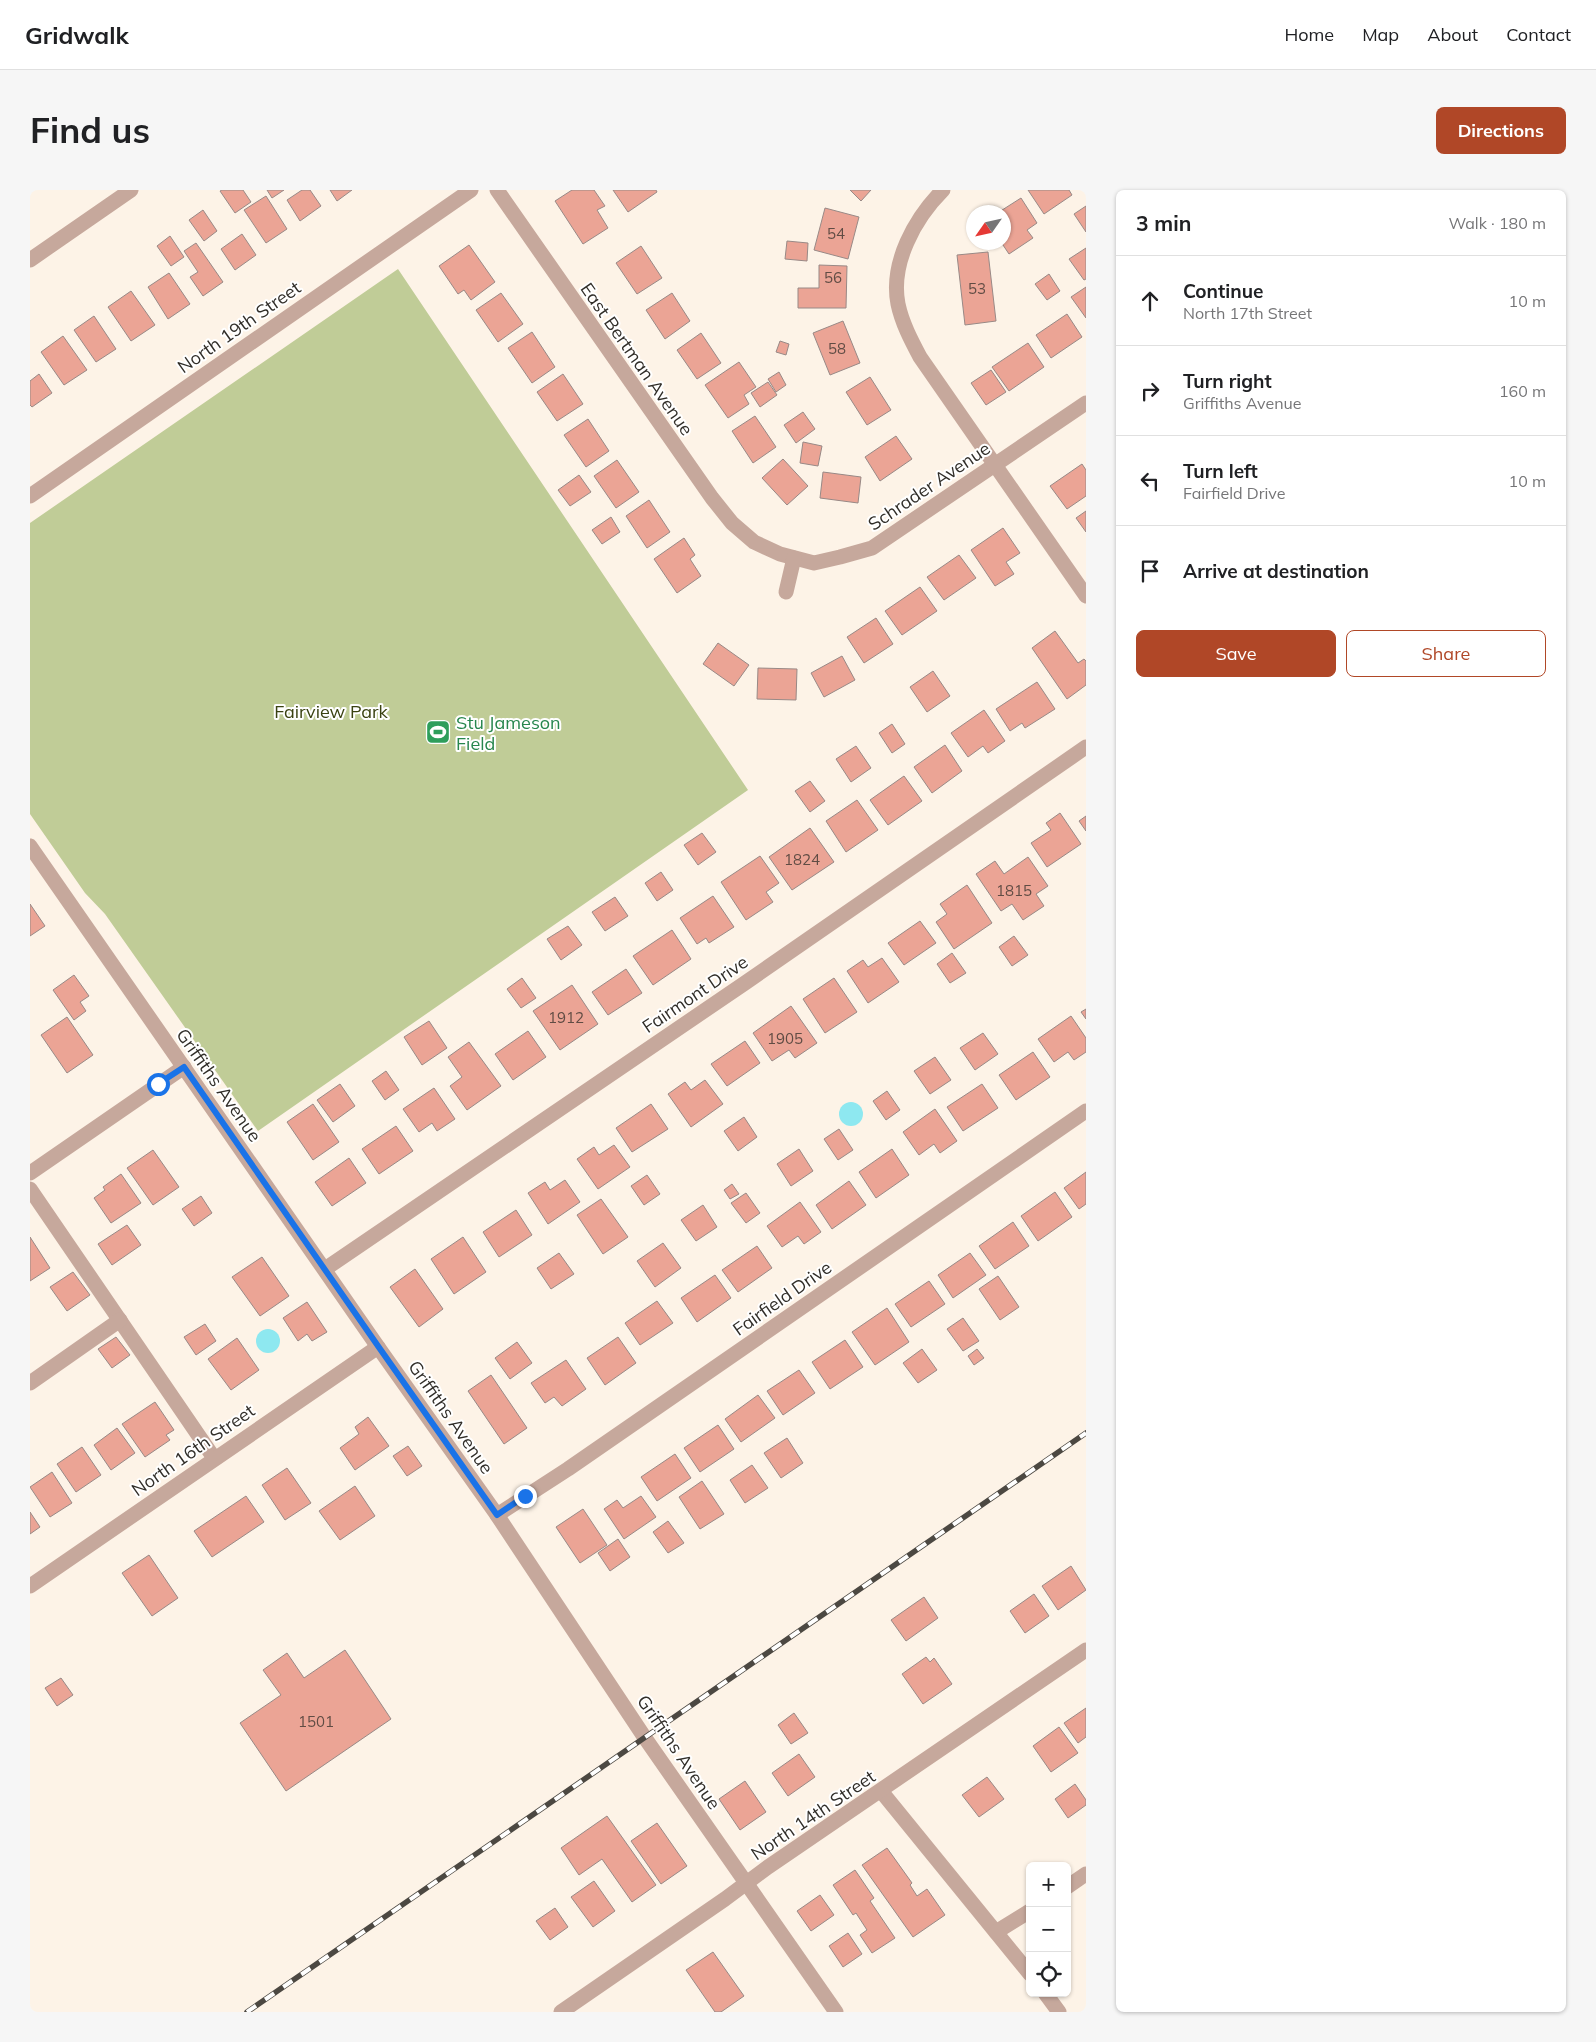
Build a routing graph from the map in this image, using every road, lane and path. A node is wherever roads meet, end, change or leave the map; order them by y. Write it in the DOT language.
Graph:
graph roads {
  1 [pos="131,190"];
  2 [pos="470,190"];
  3 [pos="497,190"];
  4 [pos="943,190"];
  5 [pos="30,260"];
  6 [pos="1086,403"];
  7 [pos="995,463"];
  8 [pos="30,496"];
  9 [pos="754,542"];
  10 [pos="794,558"];
  11 [pos="786,592"];
  12 [pos="1086,596"];
  13 [pos="1086,747"];
  14 [pos="30,846"];
  15 [pos="184,1067"];
  16 [pos="1086,1111"];
  17 [pos="30,1172"];
  18 [pos="30,1190"];
  19 [pos="325,1269"];
  20 [pos="120,1320"];
  21 [pos="378,1346"];
  22 [pos="30,1382"];
  23 [pos="214,1458"];
  24 [pos="497,1515"];
  25 [pos="30,1586"];
  26 [pos="1086,1650"];
  27 [pos="881,1791"];
  28 [pos="1086,1874"];
  29 [pos="746,1883"];
  30 [pos="1071,1884"];
  31 [pos="1026,1913"];
  32 [pos="996,1932"];
  33 [pos="1026,1969"];
  34 [pos="1048,1997"];
  35 [pos="562,2012"];
  36 [pos="836,2012"];
  37 [pos="1059,2012"];
  1 -- 5 [label="street"];
  2 -- 8 [label="street, North 19th Street"];
  3 -- 9 [label="street, East Bertman Avenue"];
  4 -- 7 [label="street"];
  6 -- 7 [label="street, Schrader Avenue"];
  7 -- 10 [label="street, Schrader Avenue"];
  7 -- 12 [label="street"];
  9 -- 10 [label="street, Schrader Avenue"];
  10 -- 11 [label="street"];
  13 -- 19 [label="street, Fairmont Drive"];
  14 -- 15 [label="street, Griffiths Avenue"];
  15 -- 17 [label="street"];
  15 -- 19 [label="street, Griffiths Avenue"];
  16 -- 24 [label="street, Fairfield Drive"];
  18 -- 20 [label="street"];
  19 -- 21 [label="street, Griffiths Avenue"];
  20 -- 22 [label="street"];
  20 -- 23 [label="street"];
  21 -- 23 [label="street, North 16th Street"];
  21 -- 24 [label="street, Griffiths Avenue"];
  23 -- 25 [label="street, North 16th Street"];
  24 -- 29 [label="street, Griffiths Avenue"];
  26 -- 27 [label="street, North 14th Street"];
  27 -- 29 [label="street, North 14th Street"];
  27 -- 32 [label="street"];
  28 -- 30 [label="street"];
  29 -- 35 [label="street, North 14th Street"];
  29 -- 36 [label="street, Griffiths Avenue"];
  31 -- 32 [label="street"];
  32 -- 33 [label="street"];
  34 -- 37 [label="street"];
}
